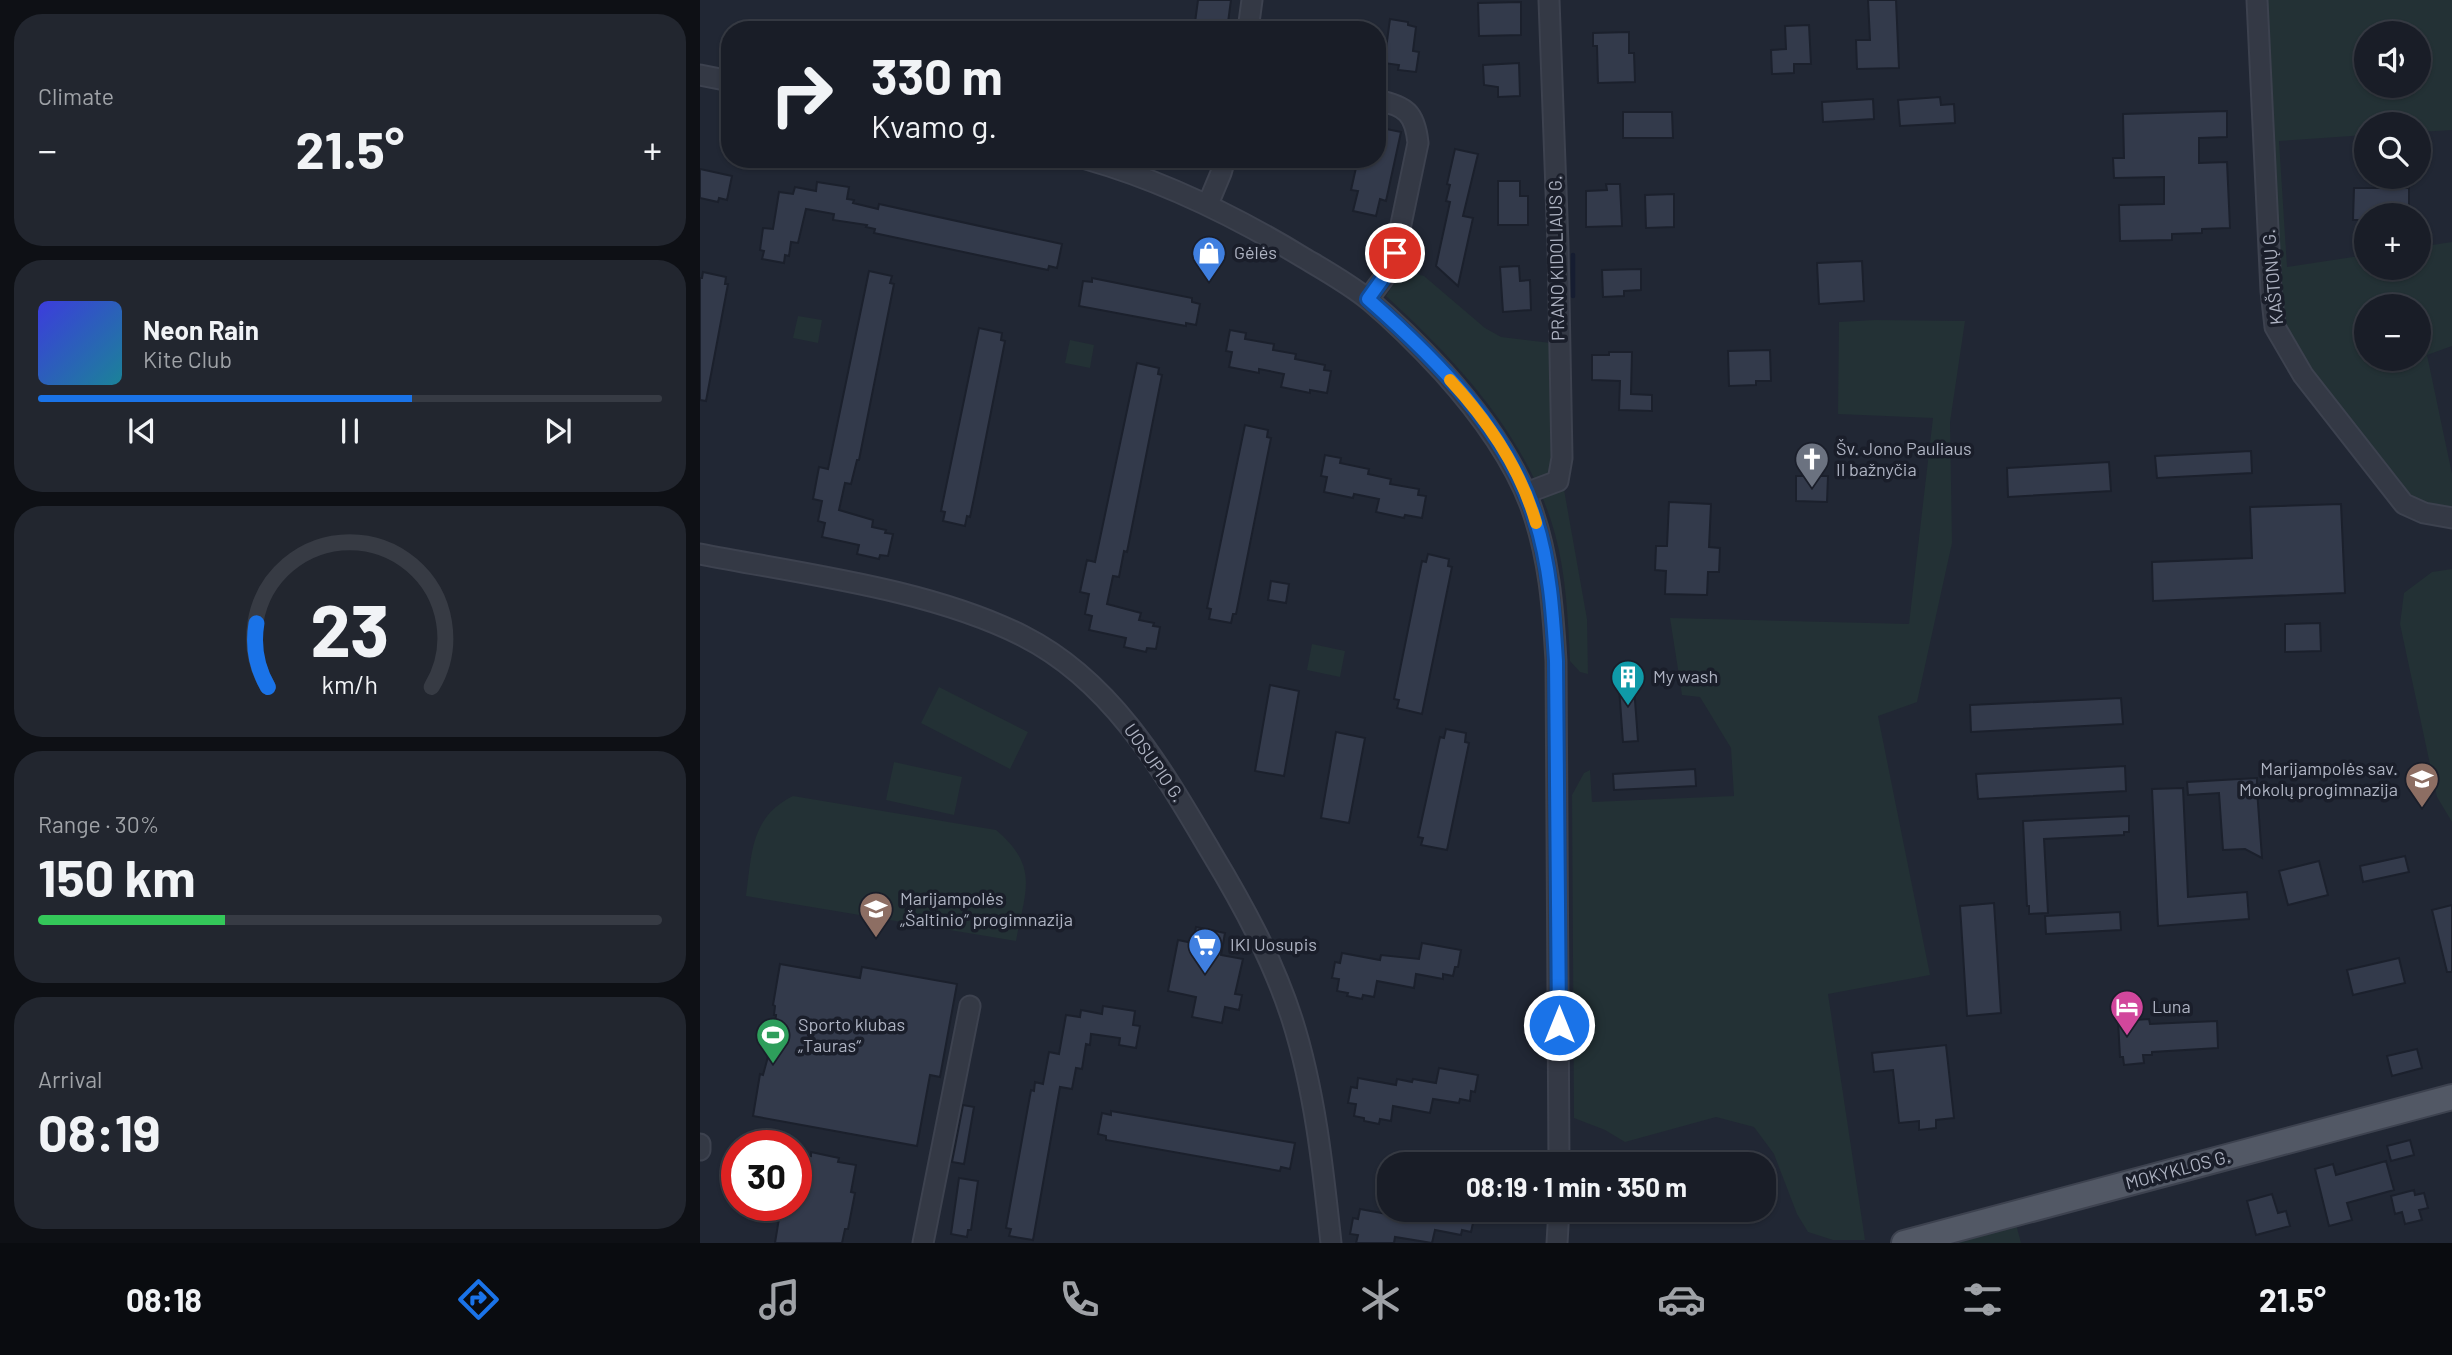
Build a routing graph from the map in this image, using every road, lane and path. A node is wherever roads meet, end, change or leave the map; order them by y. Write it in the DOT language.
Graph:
graph roads {
  1 [pos="1252,0"];
  2 [pos="1549,0"];
  3 [pos="2257,0"];
  4 [pos="1249,21"];
  5 [pos="700,75"];
  6 [pos="721,79"];
  7 [pos="1386,102"];
  8 [pos="1110,168"];
  9 [pos="1223,168"];
  10 [pos="1208,204"];
  11 [pos="1368,299"];
  12 [pos="1525,493"];
  13 [pos="2452,518"];
  14 [pos="700,554"];
  15 [pos="970,1006"];
  16 [pos="2452,1097"];
  17 [pos="700,1144"];
  18 [pos="700,1150"];
  19 [pos="1559,1152"];
  20 [pos="1559,1222"];
  21 [pos="1559,1240"];
  22 [pos="923,1243"];
  23 [pos="1331,1243"];
  24 [pos="1903,1243"];
  1 -- 4 [label="street"];
  2 -- 12 [label="street, PRANO KIDOLIAUS G."];
  3 -- 13 [label="street, KAŠTONŲ G."];
  5 -- 6 [label="street"];
  7 -- 11 [label="street"];
  8 -- 10 [label="street"];
  9 -- 10 [label="street"];
  10 -- 11 [label="street"];
  11 -- 12 [label="street"];
  12 -- 19 [label="street"];
  14 -- 23 [label="street, UOSUPIO G."];
  15 -- 22 [label="street"];
  16 -- 24 [label="main road, MOKYKLOS G."];
  17 -- 18 [label="street"];
  20 -- 21 [label="street"];
}
